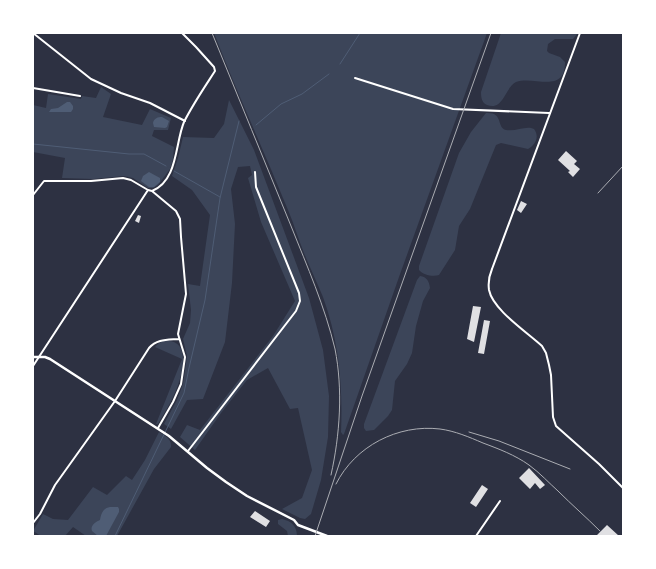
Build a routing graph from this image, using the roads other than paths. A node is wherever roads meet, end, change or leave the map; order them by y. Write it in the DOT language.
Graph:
graph roads {
  1 [pos="33,33"];
  2 [pos="182,33"];
  3 [pos="580,33"];
  4 [pos="355,78"];
  5 [pos="33,88"];
  6 [pos="80,96"];
  7 [pos="549,113"];
  8 [pos="185,121"];
  9 [pos="255,172"];
  10 [pos="148,190"];
  11 [pos="152,191"];
  12 [pos="33,195"];
  13 [pos="179,339"];
  14 [pos="33,357"];
  15 [pos="39,357"];
  16 [pos="33,366"];
  17 [pos="115,401"];
  18 [pos="159,429"];
  19 [pos="188,451"];
  20 [pos="623,488"];
  21 [pos="500,501"];
  22 [pos="33,524"];
  23 [pos="327,536"];
  24 [pos="476,536"];
  1 -- 8 [label="street"];
  2 -- 8 [label="street"];
  3 -- 7 [label="street"];
  4 -- 7 [label="street"];
  5 -- 6 [label="street"];
  7 -- 20 [label="street"];
  8 -- 11 [label="street"];
  9 -- 19 [label="street"];
  10 -- 11 [label="street"];
  10 -- 12 [label="street"];
  10 -- 15 [label="street"];
  11 -- 13 [label="street"];
  13 -- 17 [label="street"];
  13 -- 18 [label="street"];
  14 -- 15 [label="street"];
  15 -- 16 [label="street"];
  15 -- 17 [label="street"];
  17 -- 18 [label="street"];
  17 -- 22 [label="street"];
  18 -- 19 [label="street"];
  19 -- 23 [label="street"];
  21 -- 24 [label="street"];
}
